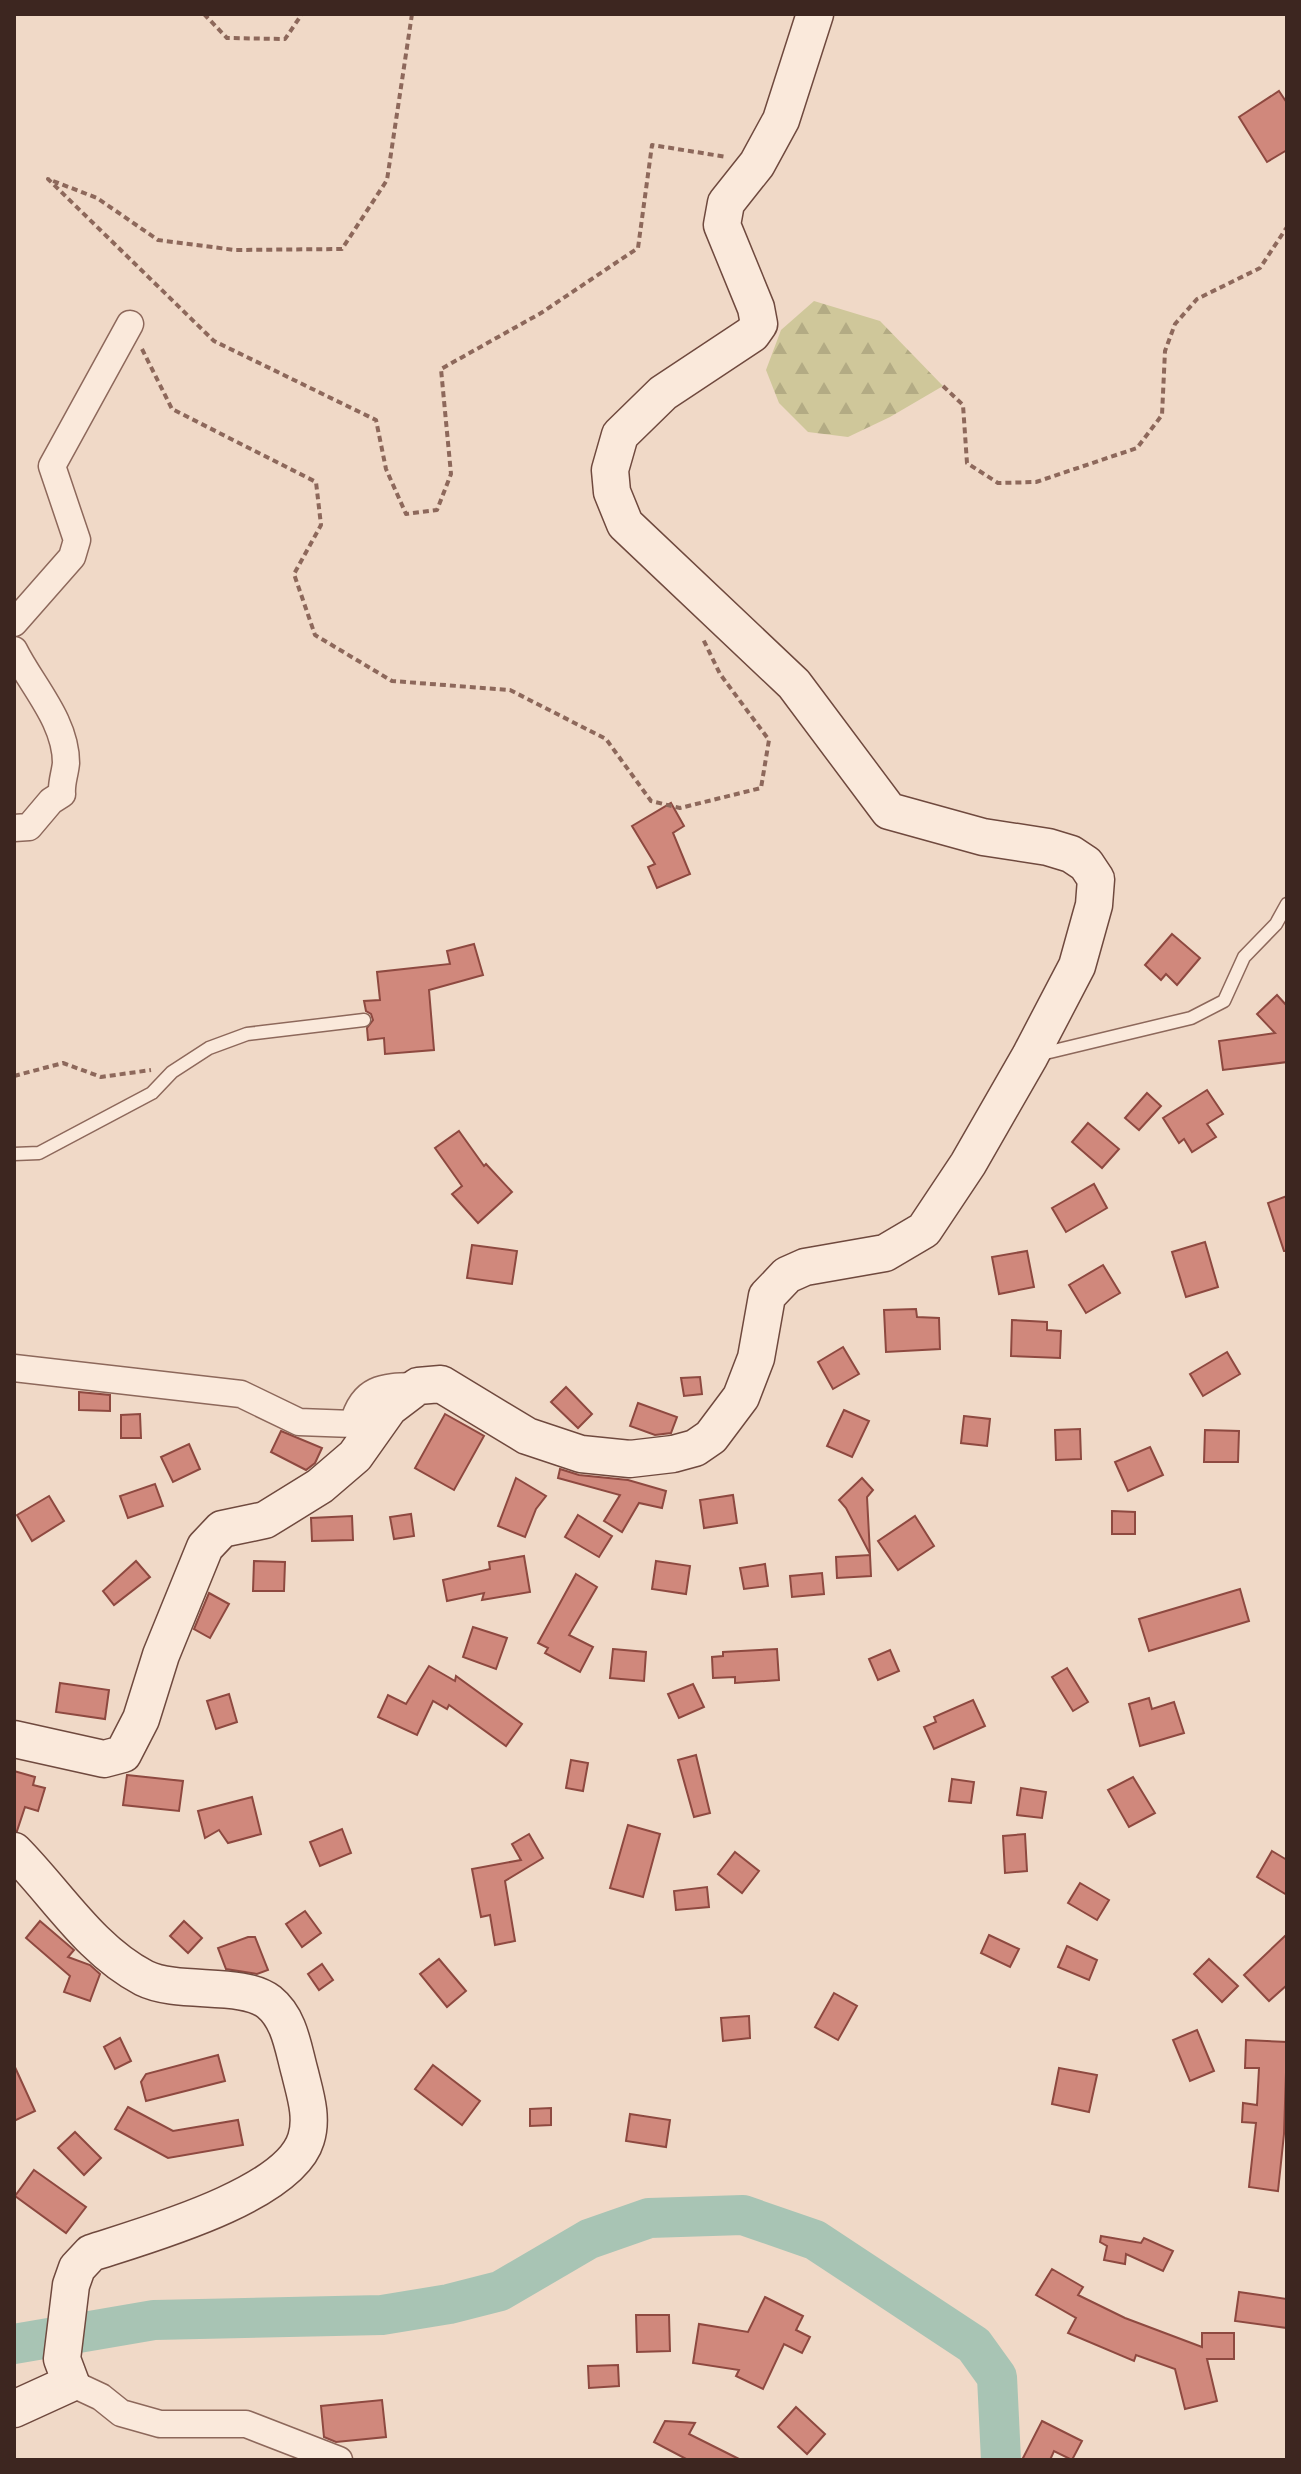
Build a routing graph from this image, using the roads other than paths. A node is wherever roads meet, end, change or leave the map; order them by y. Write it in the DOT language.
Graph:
graph roads {
  1 [pos="815,14"];
  2 [pos="130,324"];
  3 [pos="14,623"];
  4 [pos="14,650"];
  5 [pos="14,828"];
  6 [pos="1287,904"];
  7 [pos="364,1020"];
  8 [pos="1030,1056"];
  9 [pos="14,1154"];
  10 [pos="14,1368"];
  11 [pos="418,1386"];
  12 [pos="14,1739"];
  13 [pos="14,1851"];
  14 [pos="66,2371"];
  15 [pos="14,2409"];
  16 [pos="339,2460"];
  1 -- 8 [label="street"];
  2 -- 3 [label="street"];
  4 -- 5 [label="street"];
  6 -- 8 [label="lane"];
  7 -- 9 [label="lane"];
  8 -- 11 [label="street"];
  10 -- 11 [label="street"];
  11 -- 12 [label="street"];
  13 -- 14 [label="street"];
  14 -- 15 [label="street"];
  14 -- 16 [label="street"];
}
